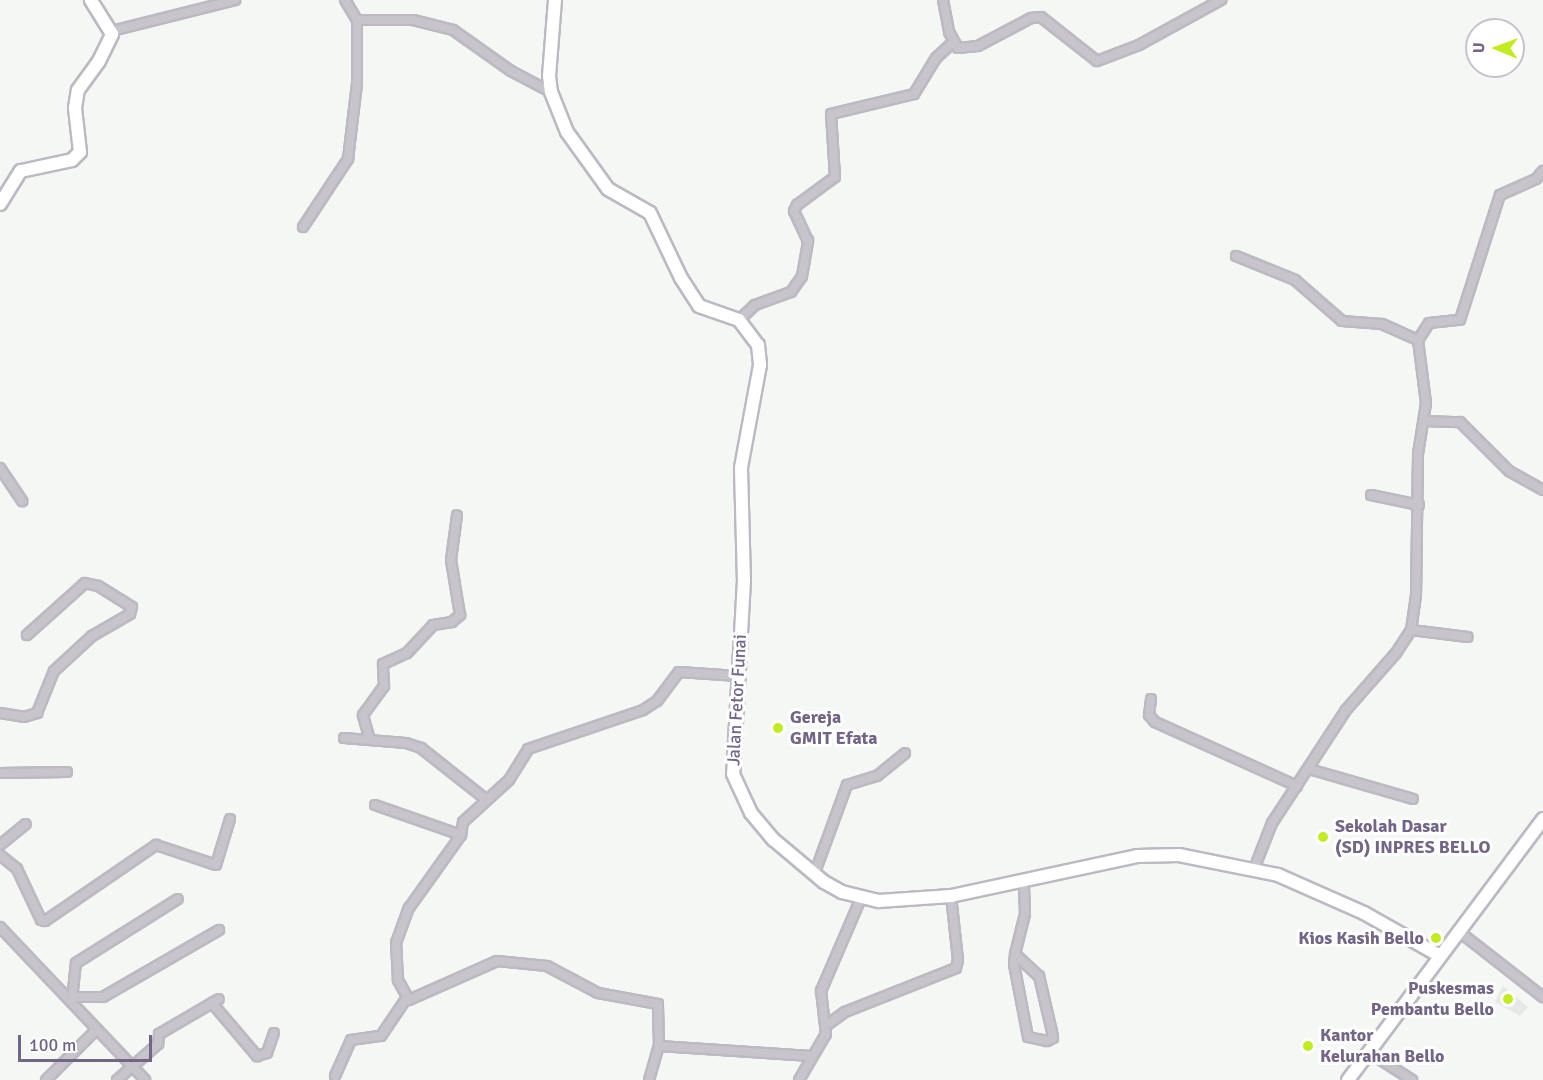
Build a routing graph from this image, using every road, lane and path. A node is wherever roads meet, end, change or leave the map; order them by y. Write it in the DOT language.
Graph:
graph roads {
  1 [pos="91,0"];
  2 [pos="236,0"];
  3 [pos="345,0"];
  4 [pos="555,0"];
  5 [pos="943,0"];
  6 [pos="1221,0"];
  7 [pos="357,20"];
  8 [pos="112,31"];
  9 [pos="952,42"];
  10 [pos="551,92"];
  11 [pos="1543,171"];
  12 [pos="0,204"];
  13 [pos="303,227"];
  14 [pos="1236,256"];
  15 [pos="740,320"];
  16 [pos="1418,340"];
  17 [pos="1424,421"];
  18 [pos="0,468"];
  19 [pos="1543,490"];
  20 [pos="1371,495"];
  21 [pos="22,501"];
  22 [pos="1419,505"];
  23 [pos="456,515"];
  24 [pos="1411,630"];
  25 [pos="27,635"];
  26 [pos="1468,637"];
  27 [pos="738,676"];
  28 [pos="1151,699"];
  29 [pos="0,713"];
  30 [pos="344,738"];
  31 [pos="370,740"];
  32 [pos="905,753"];
  33 [pos="1309,768"];
  34 [pos="67,772"];
  35 [pos="0,773"];
  36 [pos="1297,786"];
  37 [pos="484,798"];
  38 [pos="1413,799"];
  39 [pos="375,805"];
  40 [pos="230,819"];
  41 [pos="1543,819"];
  42 [pos="26,824"];
  43 [pos="461,835"];
  44 [pos="0,845"];
  45 [pos="0,855"];
  46 [pos="1254,869"];
  47 [pos="814,875"];
  48 [pos="1024,882"];
  49 [pos="951,896"];
  50 [pos="861,898"];
  51 [pos="178,899"];
  52 [pos="0,927"];
  53 [pos="219,930"];
  54 [pos="1461,933"];
  55 [pos="1015,954"];
  56 [pos="1440,956"];
  57 [pos="1543,997"];
  58 [pos="406,999"];
  59 [pos="72,1001"];
  60 [pos="827,1025"];
  61 [pos="96,1030"];
  62 [pos="274,1033"];
  63 [pos="659,1046"];
  64 [pos="1370,1053"];
  65 [pos="811,1056"];
  66 [pos="130,1067"];
  67 [pos="335,1076"];
  68 [pos="46,1080"];
  69 [pos="117,1080"];
  70 [pos="145,1080"];
  71 [pos="649,1080"];
  72 [pos="799,1080"];
  73 [pos="1348,1080"];
  74 [pos="1412,1080"];
  1 -- 8 [label="street"];
  2 -- 8 [label="street"];
  3 -- 7 [label="street"];
  4 -- 10 [label="street"];
  5 -- 9 [label="street"];
  6 -- 9 [label="street"];
  7 -- 10 [label="street"];
  7 -- 13 [label="street"];
  8 -- 12 [label="street"];
  9 -- 15 [label="street"];
  10 -- 15 [label="street"];
  11 -- 16 [label="street"];
  14 -- 16 [label="street"];
  15 -- 27 [label="street, Jalan Fetor Funai"];
  16 -- 17 [label="street"];
  17 -- 19 [label="street"];
  17 -- 22 [label="street"];
  18 -- 21 [label="street"];
  20 -- 22 [label="street"];
  22 -- 24 [label="street"];
  23 -- 31 [label="street"];
  24 -- 26 [label="street"];
  24 -- 33 [label="street"];
  25 -- 29 [label="street"];
  27 -- 37 [label="street"];
  27 -- 47 [label="street, Jalan Fetor Funai"];
  28 -- 36 [label="street"];
  30 -- 31 [label="street"];
  31 -- 37 [label="street"];
  32 -- 47 [label="street"];
  33 -- 36 [label="street"];
  33 -- 38 [label="street"];
  34 -- 35 [label="street"];
  36 -- 46 [label="street"];
  37 -- 43 [label="street"];
  39 -- 43 [label="street"];
  40 -- 45 [label="street"];
  41 -- 54 [label="street"];
  42 -- 44 [label="street"];
  43 -- 58 [label="street"];
  46 -- 48 [label="street, Jalan Fetor Funai"];
  46 -- 56 [label="street, Jalan Fetor Funai"];
  47 -- 50 [label="street, Jalan Fetor Funai"];
  48 -- 49 [label="street, Jalan Fetor Funai"];
  48 -- 55 [label="street"];
  49 -- 50 [label="street, Jalan Fetor Funai"];
  49 -- 60 [label="street"];
  50 -- 60 [label="street"];
  51 -- 59 [label="street"];
  52 -- 59 [label="street"];
  53 -- 59 [label="street"];
  54 -- 56 [label="street"];
  54 -- 57 [label="street"];
  55 -- 55 [label="street"];
  56 -- 64 [label="street"];
  58 -- 63 [label="street"];
  58 -- 67 [label="street"];
  59 -- 61 [label="street"];
  60 -- 65 [label="street"];
  61 -- 66 [label="street"];
  61 -- 68 [label="street"];
  62 -- 66 [label="street"];
  63 -- 65 [label="street"];
  63 -- 71 [label="street"];
  64 -- 73 [label="street"];
  64 -- 74 [label="street"];
  65 -- 72 [label="street"];
  66 -- 69 [label="street"];
  66 -- 70 [label="street"];
}
